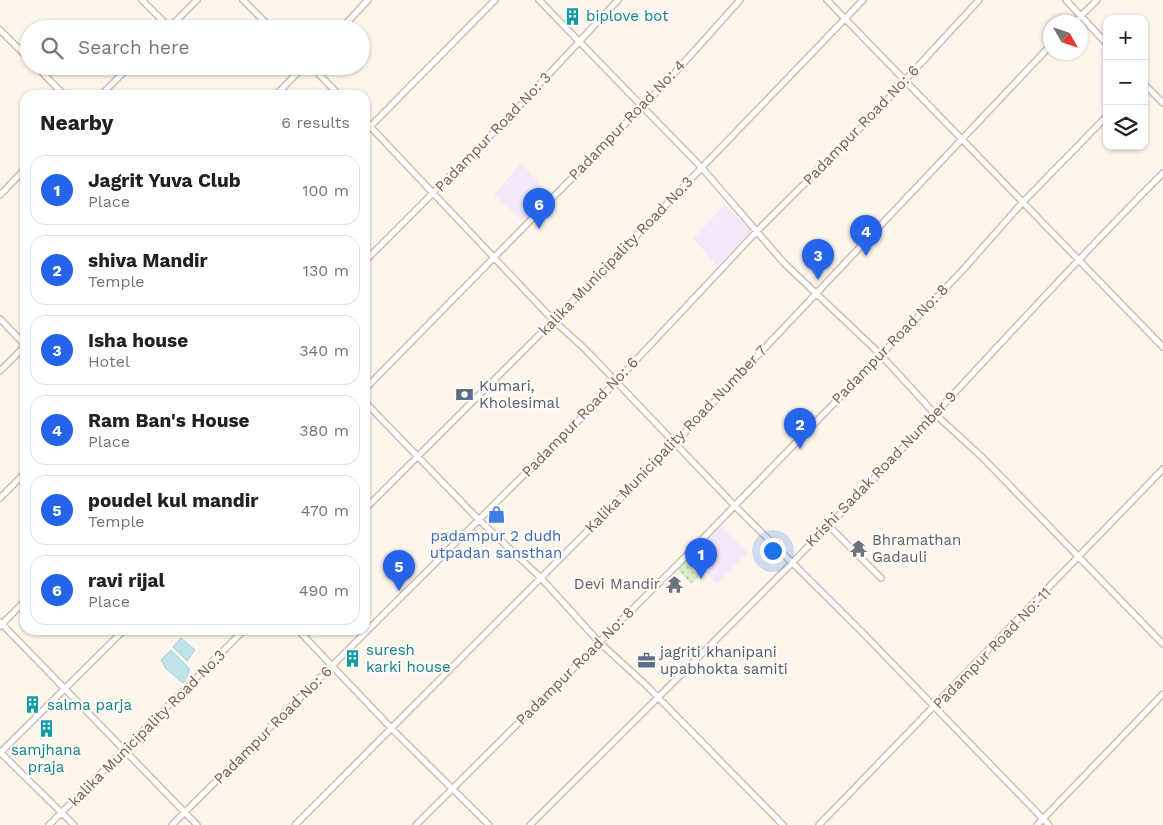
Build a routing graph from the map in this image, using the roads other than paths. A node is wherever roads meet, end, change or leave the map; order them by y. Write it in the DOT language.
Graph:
graph roads {
  1 [pos="142,0"];
  2 [pos="197,0"];
  3 [pos="243,0"];
  4 [pos="368,0"];
  5 [pos="495,0"];
  6 [pos="538,0"];
  7 [pos="618,0"];
  8 [pos="740,0"];
  9 [pos="827,0"];
  10 [pos="863,0"];
  11 [pos="979,0"];
  12 [pos="1066,0"];
  13 [pos="1097,0"];
  14 [pos="1080,15"];
  15 [pos="1082,15"];
  16 [pos="845,18"];
  17 [pos="161,20"];
  18 [pos="177,20"];
  19 [pos="263,20"];
  20 [pos="350,20"];
  21 [pos="1088,24"];
  22 [pos="0,30"];
  23 [pos="1103,40"];
  24 [pos="578,42"];
  25 [pos="20,50"];
  26 [pos="1043,53"];
  27 [pos="45,75"];
  28 [pos="121,75"];
  29 [pos="295,75"];
  30 [pos="319,75"];
  31 [pos="906,80"];
  32 [pos="1148,88"];
  33 [pos="59,90"];
  34 [pos="105,90"];
  35 [pos="281,90"];
  36 [pos="334,90"];
  37 [pos="1163,103"];
  38 [pos="642,107"];
  39 [pos="1103,120"];
  40 [pos="370,126"];
  41 [pos="961,141"];
  42 [pos="702,168"];
  43 [pos="1163,173"];
  44 [pos="20,174"];
  45 [pos="434,193"];
  46 [pos="0,195"];
  47 [pos="1022,203"];
  48 [pos="757,231"];
  49 [pos="370,256"];
  50 [pos="494,258"];
  51 [pos="1078,258"];
  52 [pos="817,292"];
  53 [pos="0,319"];
  54 [pos="553,320"];
  55 [pos="20,341"];
  56 [pos="1163,347"];
  57 [pos="20,351"];
  58 [pos="880,354"];
  59 [pos="0,371"];
  60 [pos="615,381"];
  61 [pos="370,384"];
  62 [pos="370,407"];
  63 [pos="936,414"];
  64 [pos="675,443"];
  65 [pos="419,455"];
  66 [pos="1163,469"];
  67 [pos="20,478"];
  68 [pos="0,498"];
  69 [pos="370,504"];
  70 [pos="734,505"];
  71 [pos="478,519"];
  72 [pos="829,526"];
  73 [pos="1079,558"];
  74 [pos="792,561"];
  75 [pos="541,578"];
  76 [pos="881,578"];
  77 [pos="20,606"];
  78 [pos="1,624"];
  79 [pos="370,628"];
  80 [pos="119,635"];
  81 [pos="239,635"];
  82 [pos="303,635"];
  83 [pos="364,635"];
  84 [pos="599,642"];
  85 [pos="1163,644"];
  86 [pos="333,666"];
  87 [pos="65,689"];
  88 [pos="1163,694"];
  89 [pos="656,697"];
  90 [pos="934,707"];
  91 [pos="392,729"];
  92 [pos="126,750"];
  93 [pos="0,752"];
  94 [pos="453,788"];
  95 [pos="62,812"];
  96 [pos="185,812"];
  97 [pos="1043,819"];
  98 [pos="49,825"];
  99 [pos="74,825"];
  100 [pos="172,825"];
  101 [pos="197,825"];
  102 [pos="295,825"];
  103 [pos="416,825"];
  104 [pos="489,825"];
  105 [pos="530,825"];
  106 [pos="783,825"];
  107 [pos="819,825"];
  108 [pos="1037,825"];
  109 [pos="1049,825"];
  1 -- 17 [label="street"];
  2 -- 18 [label="street"];
  3 -- 19 [label="street"];
  4 -- 20 [label="street"];
  5 -- 40 [label="street"];
  6 -- 24 [label="street"];
  7 -- 24 [label="street, Padampur Road No: 3"];
  8 -- 38 [label="street, Padampur Road No: 4"];
  9 -- 16 [label="street"];
  10 -- 16 [label="street, kalika Municipality Road No.3"];
  11 -- 31 [label="street, Padampur Road No: 6"];
  12 -- 14 [label="street"];
  13 -- 15 [label="street"];
  16 -- 31 [label="street"];
  16 -- 42 [label="street, kalika Municipality Road No.3"];
  21 -- 23 [label="street"];
  22 -- 25 [label="street"];
  24 -- 38 [label="street"];
  24 -- 45 [label="street, Padampur Road No: 3"];
  26 -- 41 [label="street, Kalika Municipality Road Number 7"];
  27 -- 33 [label="street"];
  28 -- 34 [label="street"];
  29 -- 35 [label="street"];
  30 -- 36 [label="street"];
  31 -- 41 [label="street"];
  31 -- 48 [label="street, Padampur Road No: 6"];
  32 -- 37 [label="street"];
  38 -- 42 [label="street"];
  38 -- 50 [label="street, Padampur Road No: 4"];
  39 -- 47 [label="street, Padampur Road No: 8"];
  40 -- 45 [label="street"];
  41 -- 47 [label="street"];
  41 -- 52 [label="street, Kalika Municipality Road Number 7"];
  42 -- 48 [label="street"];
  42 -- 54 [label="street, kalika Municipality Road No.3"];
  43 -- 51 [label="street, Krishi Sadak Road Number 9"];
  44 -- 46 [label="street"];
  45 -- 49 [label="street, Padampur Road No: 3"];
  45 -- 50 [label="street"];
  47 -- 51 [label="street"];
  47 -- 58 [label="street, Padampur Road No: 8"];
  48 -- 52 [label="street"];
  48 -- 60 [label="street, Padampur Road No: 6"];
  50 -- 54 [label="street"];
  50 -- 61 [label="street, Padampur Road No: 4"];
  51 -- 56 [label="street"];
  51 -- 63 [label="street, Krishi Sadak Road Number 9"];
  52 -- 58 [label="street"];
  52 -- 64 [label="street, Kalika Municipality Road Number 7"];
  53 -- 55 [label="street"];
  54 -- 60 [label="street"];
  54 -- 65 [label="street, kalika Municipality Road No.3"];
  57 -- 59 [label="street"];
  58 -- 63 [label="street"];
  58 -- 70 [label="street, Padampur Road No: 8"];
  60 -- 64 [label="street"];
  60 -- 71 [label="street, Padampur Road No: 6"];
  62 -- 65 [label="street"];
  63 -- 72 [label="street, Krishi Sadak Road Number 9"];
  63 -- 73 [label="street"];
  64 -- 70 [label="street"];
  64 -- 75 [label="street, Kalika Municipality Road Number 7"];
  65 -- 69 [label="street, kalika Municipality Road No.3"];
  65 -- 71 [label="street"];
  66 -- 73 [label="street, Padampur Road No: 11"];
  67 -- 68 [label="street"];
  70 -- 74 [label="street"];
  70 -- 84 [label="street, Padampur Road No: 8"];
  71 -- 75 [label="street"];
  71 -- 79 [label="street, Padampur Road No: 6"];
  72 -- 74 [label="street, Krishi Sadak Road Number 9"];
  72 -- 76 [label="street"];
  73 -- 85 [label="street"];
  73 -- 90 [label="street, Padampur Road No: 11"];
  74 -- 89 [label="street, Krishi Sadak Road Number 9"];
  74 -- 90 [label="street"];
  75 -- 84 [label="street"];
  75 -- 91 [label="street, Kalika Municipality Road Number 7"];
  77 -- 78 [label="street"];
  78 -- 87 [label="street"];
  80 -- 87 [label="street"];
  81 -- 92 [label="street, kalika Municipality Road No.3"];
  82 -- 86 [label="street"];
  83 -- 86 [label="street, Padampur Road No: 6"];
  84 -- 89 [label="street"];
  84 -- 94 [label="street, Padampur Road No: 8"];
  86 -- 91 [label="street"];
  86 -- 96 [label="street, Padampur Road No: 6"];
  87 -- 92 [label="street"];
  87 -- 93 [label="street"];
  88 -- 97 [label="street"];
  89 -- 105 [label="street, Krishi Sadak Road Number 9"];
  89 -- 106 [label="street"];
  90 -- 97 [label="street"];
  90 -- 107 [label="street, Padampur Road No: 11"];
  91 -- 94 [label="street"];
  91 -- 102 [label="street, Kalika Municipality Road Number 7"];
  92 -- 95 [label="street, kalika Municipality Road No.3"];
  92 -- 96 [label="street"];
  93 -- 95 [label="street"];
  94 -- 103 [label="street, Padampur Road No: 8"];
  94 -- 104 [label="street"];
  95 -- 98 [label="street, kalika Municipality Road No.3"];
  95 -- 99 [label="street"];
  96 -- 100 [label="street, Padampur Road No: 6"];
  96 -- 101 [label="street"];
  97 -- 108 [label="street"];
  97 -- 109 [label="street"];
}
